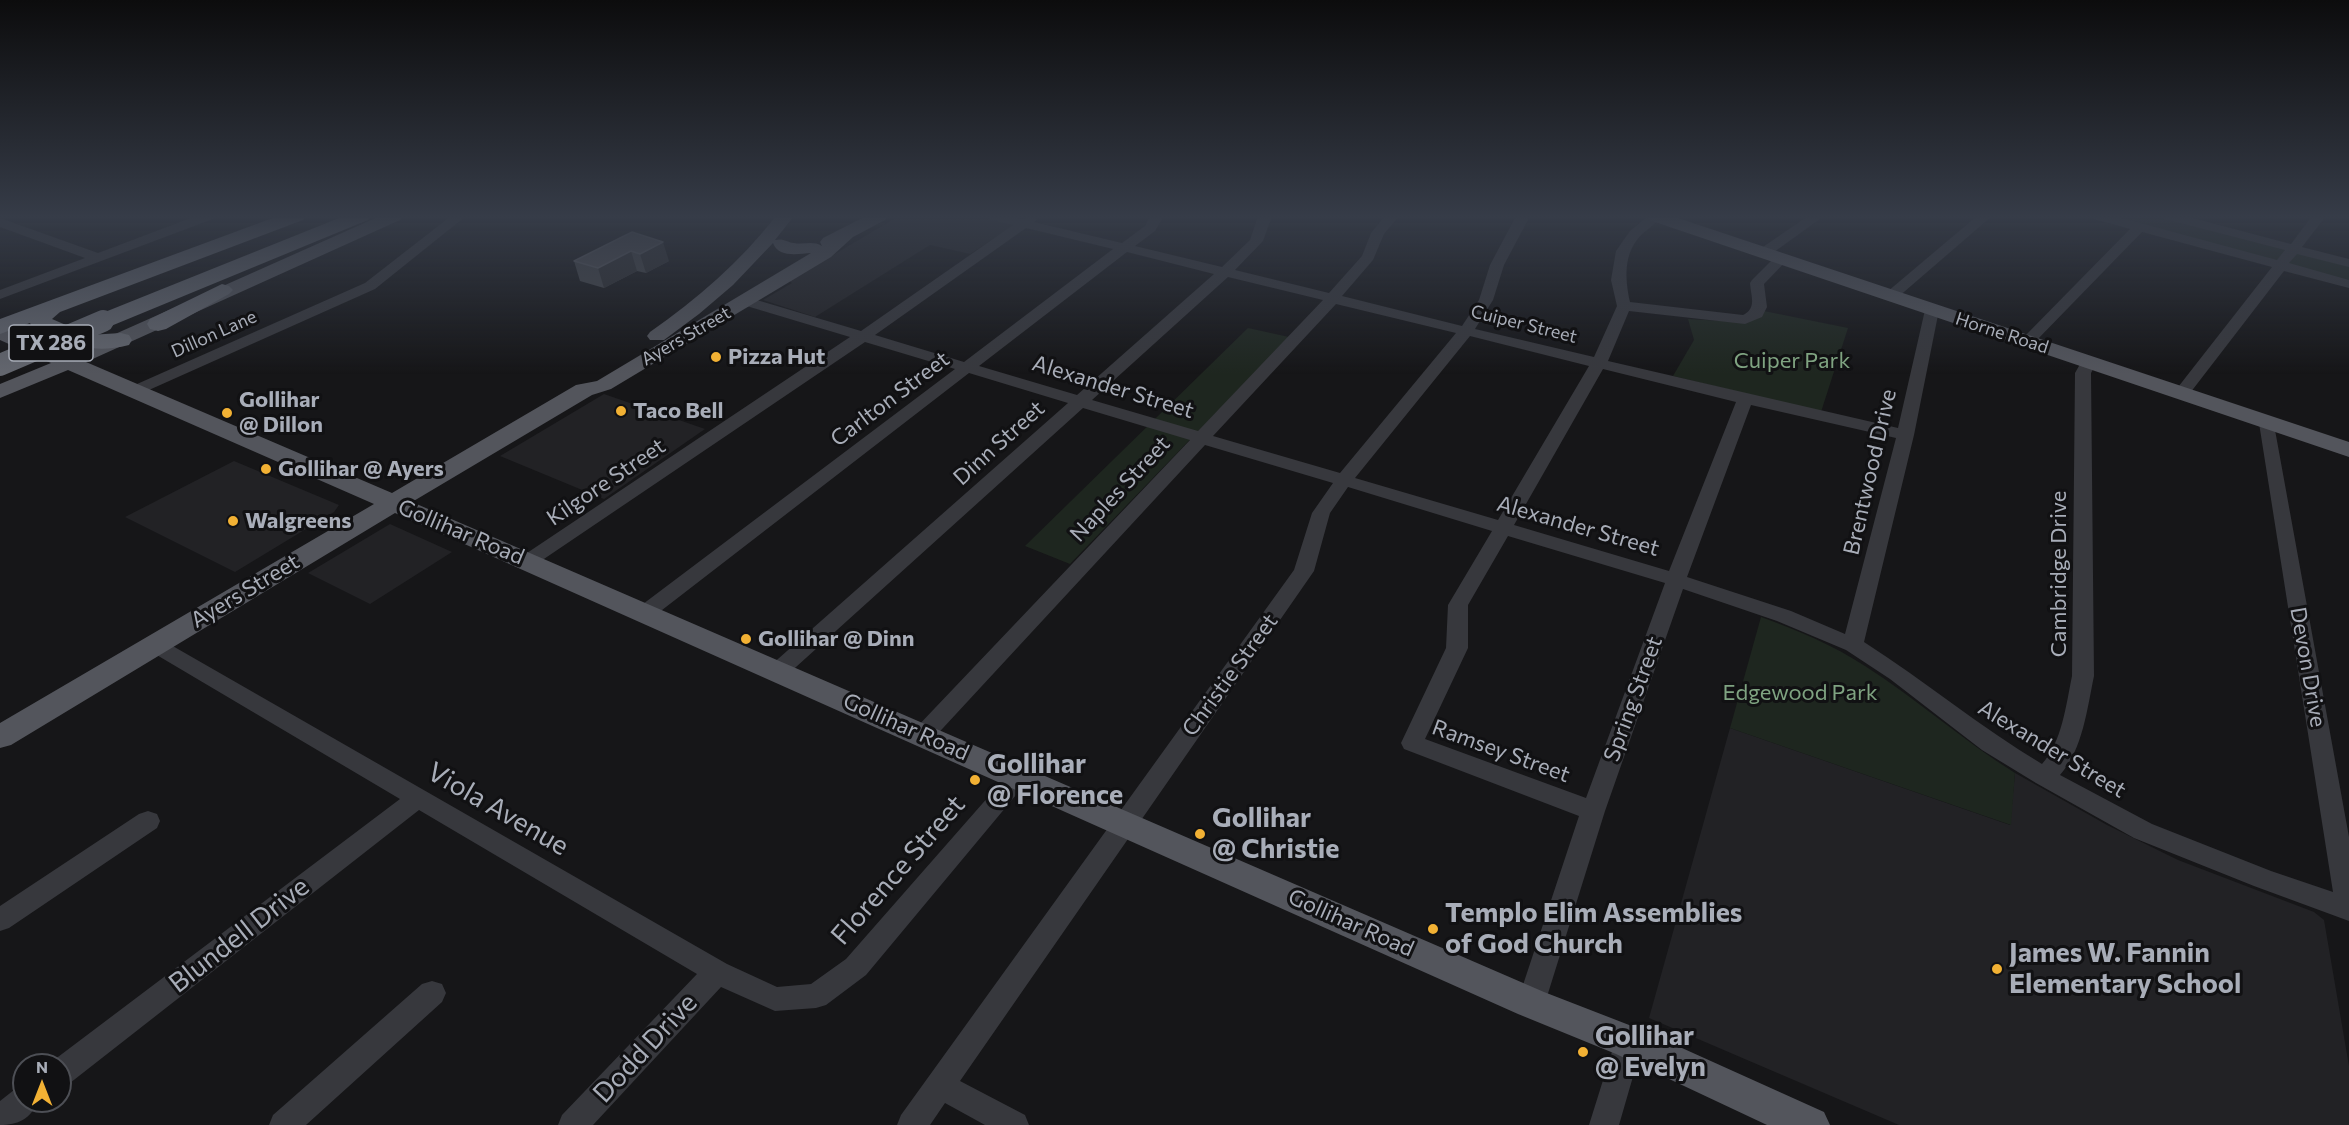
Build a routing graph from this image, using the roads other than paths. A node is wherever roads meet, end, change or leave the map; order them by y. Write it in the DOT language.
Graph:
graph roads {
  1 [pos="70,268"];
  2 [pos="157,268"];
  3 [pos="206,268"];
  4 [pos="224,268"];
  5 [pos="266,268"];
  6 [pos="279,268"];
  7 [pos="391,268"];
  8 [pos="744,268"];
  9 [pos="749,268"];
  10 [pos="762,268"];
  11 [pos="799,268"];
  12 [pos="960,268"];
  13 [pos="1097,268"];
  14 [pos="1207,268"];
  15 [pos="1229,268"];
  16 [pos="1358,268"];
  17 [pos="1496,268"];
  18 [pos="1620,268"];
  19 [pos="1766,268"];
  20 [pos="1815,268"];
  21 [pos="1922,268"];
  22 [pos="2099,268"];
  23 [pos="2280,268"];
  24 [pos="2291,268"];
  25 [pos="1225,273"];
  26 [pos="737,278"];
  27 [pos="2349,284"];
  28 [pos="1892,294"];
  29 [pos="0,295"];
  30 [pos="1333,298"];
  31 [pos="745,301"];
  32 [pos="1624,306"];
  33 [pos="52,308"];
  34 [pos="1932,310"];
  35 [pos="94,318"];
  36 [pos="158,324"];
  37 [pos="0,327"];
  38 [pos="1467,330"];
  39 [pos="0,333"];
  40 [pos="863,336"];
  41 [pos="121,340"];
  42 [pos="2028,341"];
  43 [pos="0,350"];
  44 [pos="2089,362"];
  45 [pos="69,363"];
  46 [pos="1599,363"];
  47 [pos="0,365"];
  48 [pos="633,367"];
  49 [pos="967,369"];
  50 [pos="584,390"];
  51 [pos="0,391"];
  52 [pos="134,391"];
  53 [pos="2181,394"];
  54 [pos="1745,399"];
  55 [pos="1080,401"];
  56 [pos="2267,423"];
  57 [pos="1905,435"];
  58 [pos="1200,438"];
  59 [pos="2349,450"];
  60 [pos="1343,481"];
  61 [pos="391,502"];
  62 [pos="1502,529"];
  63 [pos="528,561"];
  64 [pos="1676,580"];
  65 [pos="646,612"];
  66 [pos="1853,645"];
  67 [pos="157,646"];
  68 [pos="778,671"];
  69 [pos="923,735"];
  70 [pos="0,737"];
  71 [pos="1019,777"];
  72 [pos="2044,777"];
  73 [pos="419,797"];
  74 [pos="1593,811"];
  75 [pos="148,821"];
  76 [pos="1124,823"];
  77 [pos="2349,909"];
  78 [pos="0,920"];
  79 [pos="717,972"];
  80 [pos="432,993"];
  81 [pos="816,996"];
  82 [pos="1531,1003"];
  83 [pos="1629,1042"];
  84 [pos="72,1064"];
  85 [pos="941,1086"];
  86 [pos="12,1110"];
  87 [pos="0,1119"];
  88 [pos="284,1125"];
  89 [pos="573,1125"];
  90 [pos="912,1125"];
  91 [pos="1014,1125"];
  92 [pos="1604,1125"];
  93 [pos="1810,1125"];
  1 -- 29 [label="street"];
  2 -- 33 [label="highway"];
  3 -- 35 [label="highway, TX 286"];
  4 -- 35 [label="highway, TX 286"];
  5 -- 36 [label="highway"];
  6 -- 36 [label="main road"];
  7 -- 52 [label="street, Dillon Lane"];
  8 -- 26 [label="main road"];
  9 -- 26 [label="main road"];
  10 -- 26 [label="main road, Ayers Street"];
  11 -- 31 [label="main road, Ayers Street"];
  12 -- 40 [label="street, Kilgore Street"];
  13 -- 49 [label="street, Carlton Street"];
  14 -- 25 [label="street, Cuiper Street"];
  15 -- 25 [label="street, Dinn Street"];
  16 -- 30 [label="street, Naples Street"];
  17 -- 38 [label="street, Christie Street"];
  18 -- 32 [label="street"];
  19 -- 32 [label="street"];
  20 -- 28 [label="main road, Horne Road"];
  21 -- 28 [label="street"];
  22 -- 42 [label="street"];
  23 -- 53 [label="street"];
  24 -- 27 [label="street"];
  25 -- 30 [label="street, Cuiper Street"];
  25 -- 55 [label="street, Dinn Street"];
  26 -- 48 [label="main road"];
  26 -- 50 [label="main road, Ayers Street"];
  28 -- 34 [label="main road, Horne Road"];
  30 -- 38 [label="street, Cuiper Street"];
  30 -- 58 [label="street, Naples Street"];
  31 -- 40 [label="street, Alexander Street"];
  31 -- 48 [label="main road, Ayers Street"];
  32 -- 46 [label="street, Ramsey Street"];
  33 -- 37 [label="highway"];
  33 -- 41 [label="highway"];
  34 -- 42 [label="main road, Horne Road"];
  34 -- 57 [label="street, Brentwood Drive"];
  35 -- 43 [label="highway, TX 286"];
  35 -- 47 [label="highway, TX 286, bridge"];
  36 -- 41 [label="main road"];
  38 -- 46 [label="street, Cuiper Street"];
  38 -- 60 [label="street, Christie Street"];
  39 -- 45 [label="main road, Gollihar Road"];
  40 -- 49 [label="street, Alexander Street"];
  40 -- 63 [label="street, Kilgore Street"];
  41 -- 45 [label="main road"];
  42 -- 44 [label="main road, Horne Road"];
  44 -- 53 [label="main road, Horne Road"];
  44 -- 72 [label="street, Cambridge Drive"];
  45 -- 51 [label="main road"];
  45 -- 52 [label="main road, Gollihar Road"];
  46 -- 54 [label="street, Cuiper Street"];
  46 -- 62 [label="street, Ramsey Street"];
  47 -- 51 [label="main road"];
  48 -- 50 [label="main road, Ayers Street"];
  49 -- 55 [label="street, Alexander Street"];
  49 -- 65 [label="street, Carlton Street"];
  50 -- 61 [label="main road, Ayers Street"];
  52 -- 61 [label="main road, Gollihar Road"];
  53 -- 56 [label="main road, Horne Road"];
  54 -- 57 [label="street, Cuiper Street"];
  54 -- 64 [label="street, Spring Street"];
  55 -- 58 [label="street, Alexander Street"];
  55 -- 68 [label="street, Dinn Street"];
  56 -- 59 [label="main road, Horne Road"];
  56 -- 77 [label="street, Devon Drive"];
  57 -- 66 [label="street, Brentwood Drive"];
  58 -- 60 [label="street, Alexander Street"];
  58 -- 69 [label="street, Naples Street"];
  60 -- 62 [label="street, Alexander Street"];
  60 -- 76 [label="street, Christie Street"];
  61 -- 63 [label="main road, Gollihar Road"];
  61 -- 67 [label="main road, Ayers Street"];
  62 -- 64 [label="street, Alexander Street"];
  62 -- 74 [label="street, Ramsey Street"];
  63 -- 65 [label="main road, Gollihar Road"];
  64 -- 66 [label="street, Alexander Street"];
  64 -- 74 [label="street, Spring Street"];
  65 -- 68 [label="main road, Gollihar Road"];
  66 -- 72 [label="street, Alexander Street"];
  67 -- 70 [label="main road, Ayers Street"];
  67 -- 73 [label="street, Viola Avenue"];
  68 -- 69 [label="main road, Gollihar Road"];
  69 -- 71 [label="main road, Gollihar Road"];
  71 -- 76 [label="main road, Gollihar Road"];
  71 -- 81 [label="street, Florence Street"];
  72 -- 77 [label="street, Alexander Street"];
  73 -- 79 [label="street, Viola Avenue"];
  73 -- 84 [label="street, Blundell Drive"];
  74 -- 82 [label="street, Spring Street"];
  75 -- 78 [label="street"];
  76 -- 82 [label="main road, Gollihar Road"];
  76 -- 85 [label="street, Christie Street"];
  79 -- 81 [label="street, Viola Avenue"];
  79 -- 89 [label="street, Dodd Drive"];
  80 -- 88 [label="street"];
  82 -- 83 [label="main road, Gollihar Road"];
  83 -- 92 [label="street"];
  83 -- 93 [label="main road, Gollihar Road"];
  85 -- 90 [label="street, Christie Street"];
  85 -- 91 [label="street"];
  86 -- 87 [label="street"];
}
